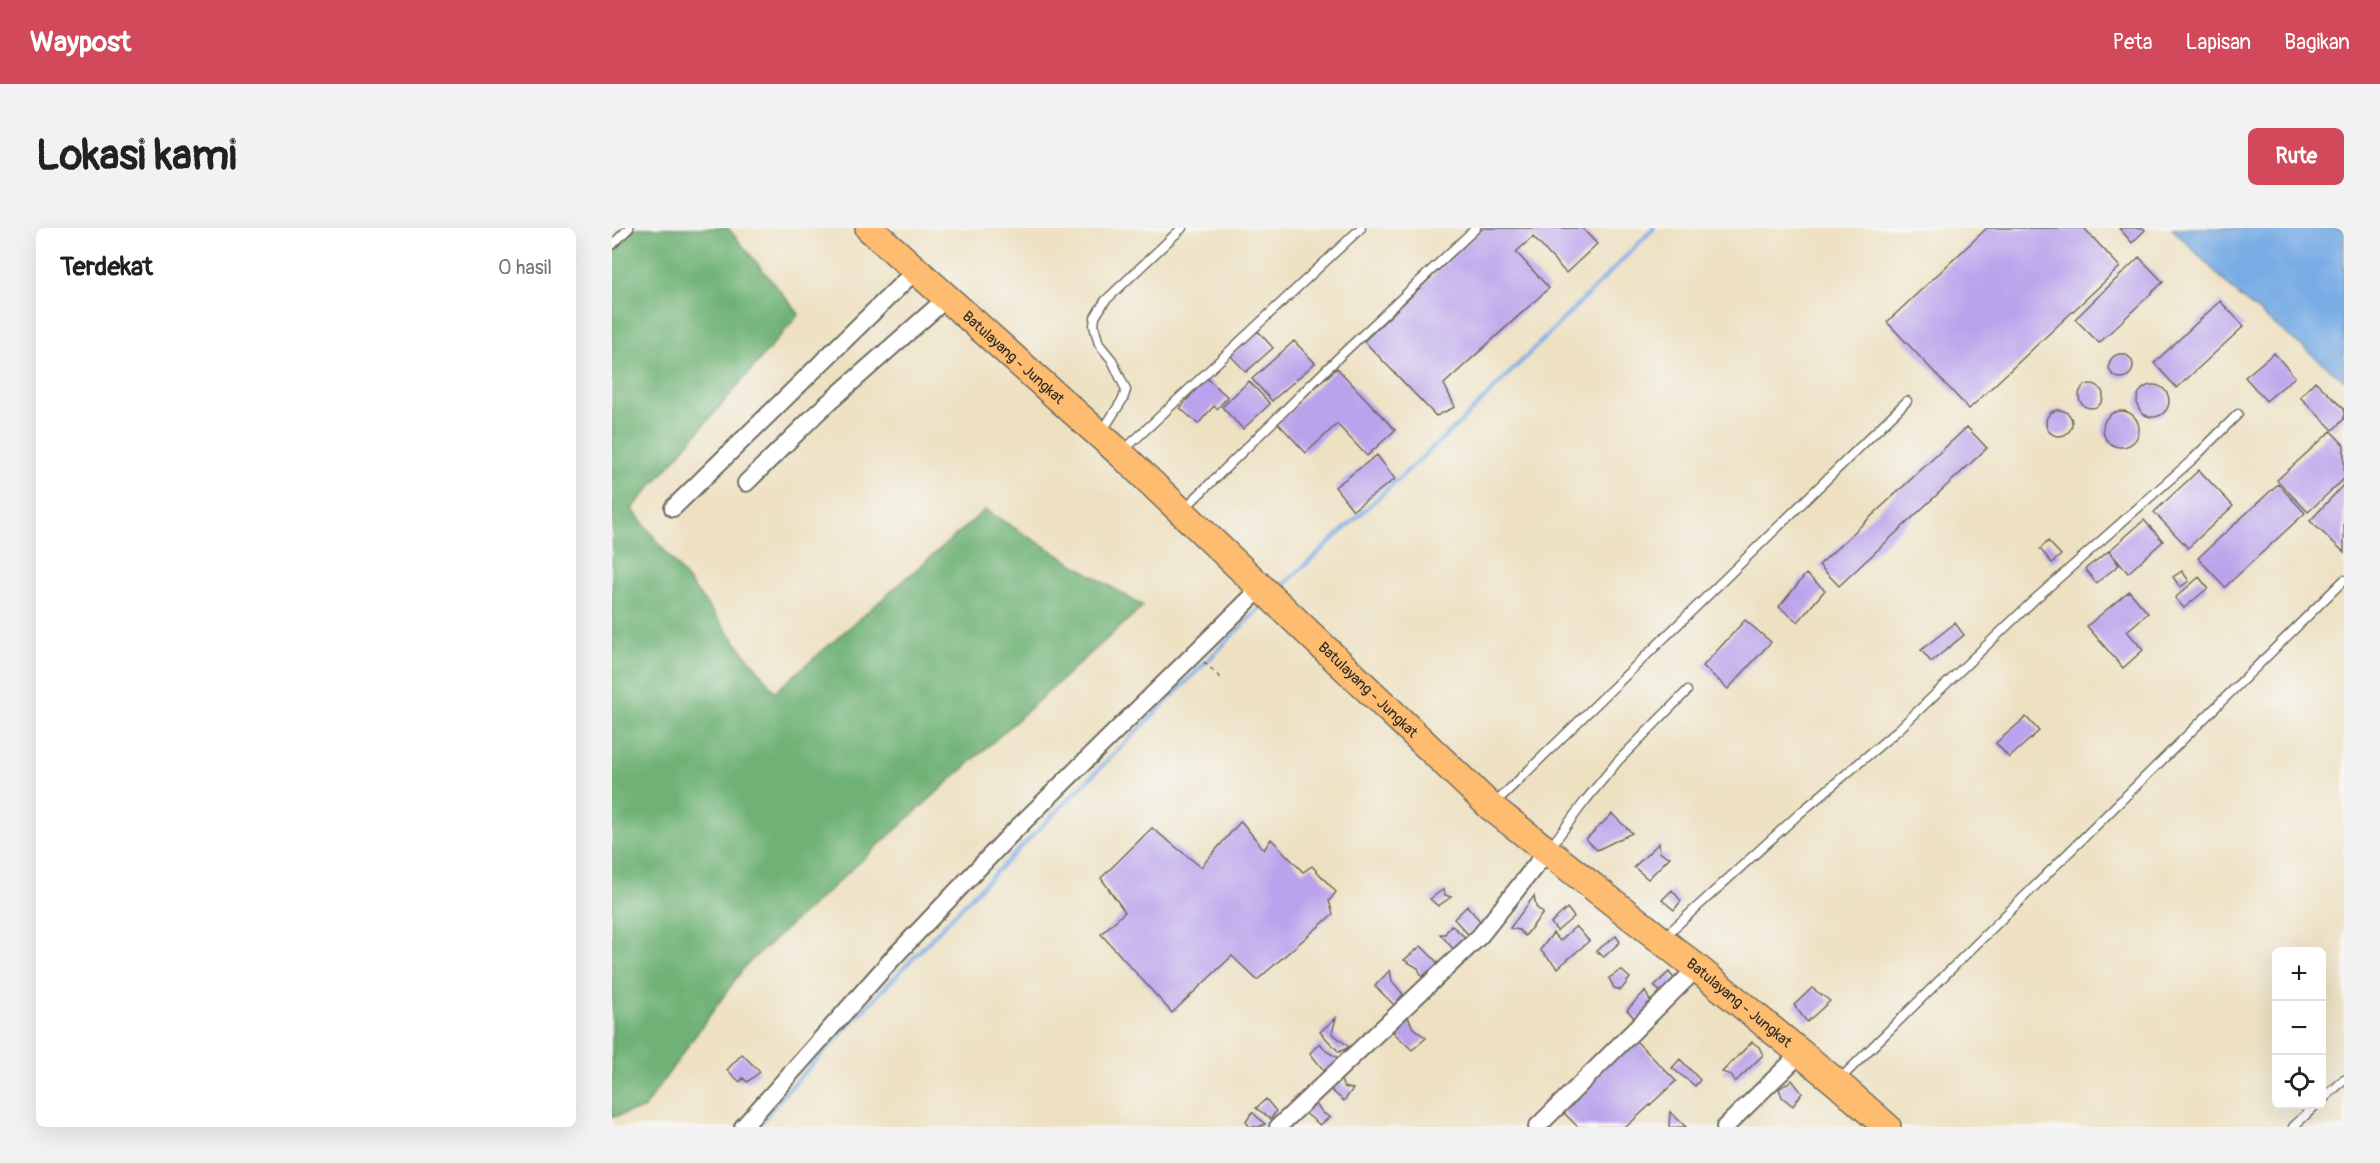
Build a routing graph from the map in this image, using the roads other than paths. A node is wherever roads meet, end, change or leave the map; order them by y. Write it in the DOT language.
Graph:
graph roads {
  1 [pos="629,228"];
  2 [pos="869,228"];
  3 [pos="1182,228"];
  4 [pos="1361,228"];
  5 [pos="1476,228"];
  6 [pos="612,245"];
  7 [pos="916,270"];
  8 [pos="948,297"];
  9 [pos="1907,401"];
  10 [pos="2238,414"];
  11 [pos="1100,434"];
  12 [pos="1120,454"];
  13 [pos="746,483"];
  14 [pos="673,508"];
  15 [pos="1182,511"];
  16 [pos="2344,580"];
  17 [pos="1268,594"];
  18 [pos="1687,691"];
  19 [pos="1491,807"];
  20 [pos="1547,851"];
  21 [pos="1661,940"];
  22 [pos="1697,968"];
  23 [pos="1801,1053"];
  24 [pos="2344,1080"];
  25 [pos="1837,1083"];
  26 [pos="2326,1096"];
  27 [pos="2312,1109"];
  28 [pos="743,1127"];
  29 [pos="1278,1127"];
  30 [pos="1537,1127"];
  31 [pos="1725,1127"];
  32 [pos="1887,1127"];
  33 [pos="2293,1127"];
  1 -- 6 [label="lane"];
  2 -- 7 [label="highway, Batulayang - Jungkat"];
  3 -- 11 [label="lane"];
  4 -- 12 [label="lane"];
  5 -- 15 [label="lane"];
  7 -- 8 [label="highway, Batulayang - Jungkat"];
  7 -- 14 [label="street"];
  8 -- 11 [label="highway, Batulayang - Jungkat"];
  8 -- 13 [label="street"];
  9 -- 19 [label="lane"];
  10 -- 21 [label="lane"];
  11 -- 12 [label="highway, Batulayang - Jungkat"];
  12 -- 15 [label="highway, Batulayang - Jungkat"];
  15 -- 17 [label="highway, Batulayang - Jungkat"];
  16 -- 25 [label="lane"];
  17 -- 19 [label="highway, Batulayang - Jungkat"];
  17 -- 28 [label="street"];
  18 -- 20 [label="lane"];
  19 -- 20 [label="highway, Batulayang - Jungkat"];
  20 -- 21 [label="highway, Batulayang - Jungkat"];
  20 -- 29 [label="street"];
  21 -- 22 [label="highway, Batulayang - Jungkat"];
  22 -- 23 [label="highway, Batulayang - Jungkat"];
  22 -- 30 [label="street"];
  23 -- 25 [label="highway, Batulayang - Jungkat"];
  23 -- 31 [label="street"];
  24 -- 26 [label="lane"];
  25 -- 32 [label="highway, Batulayang - Jungkat"];
  27 -- 33 [label="lane"];
}
